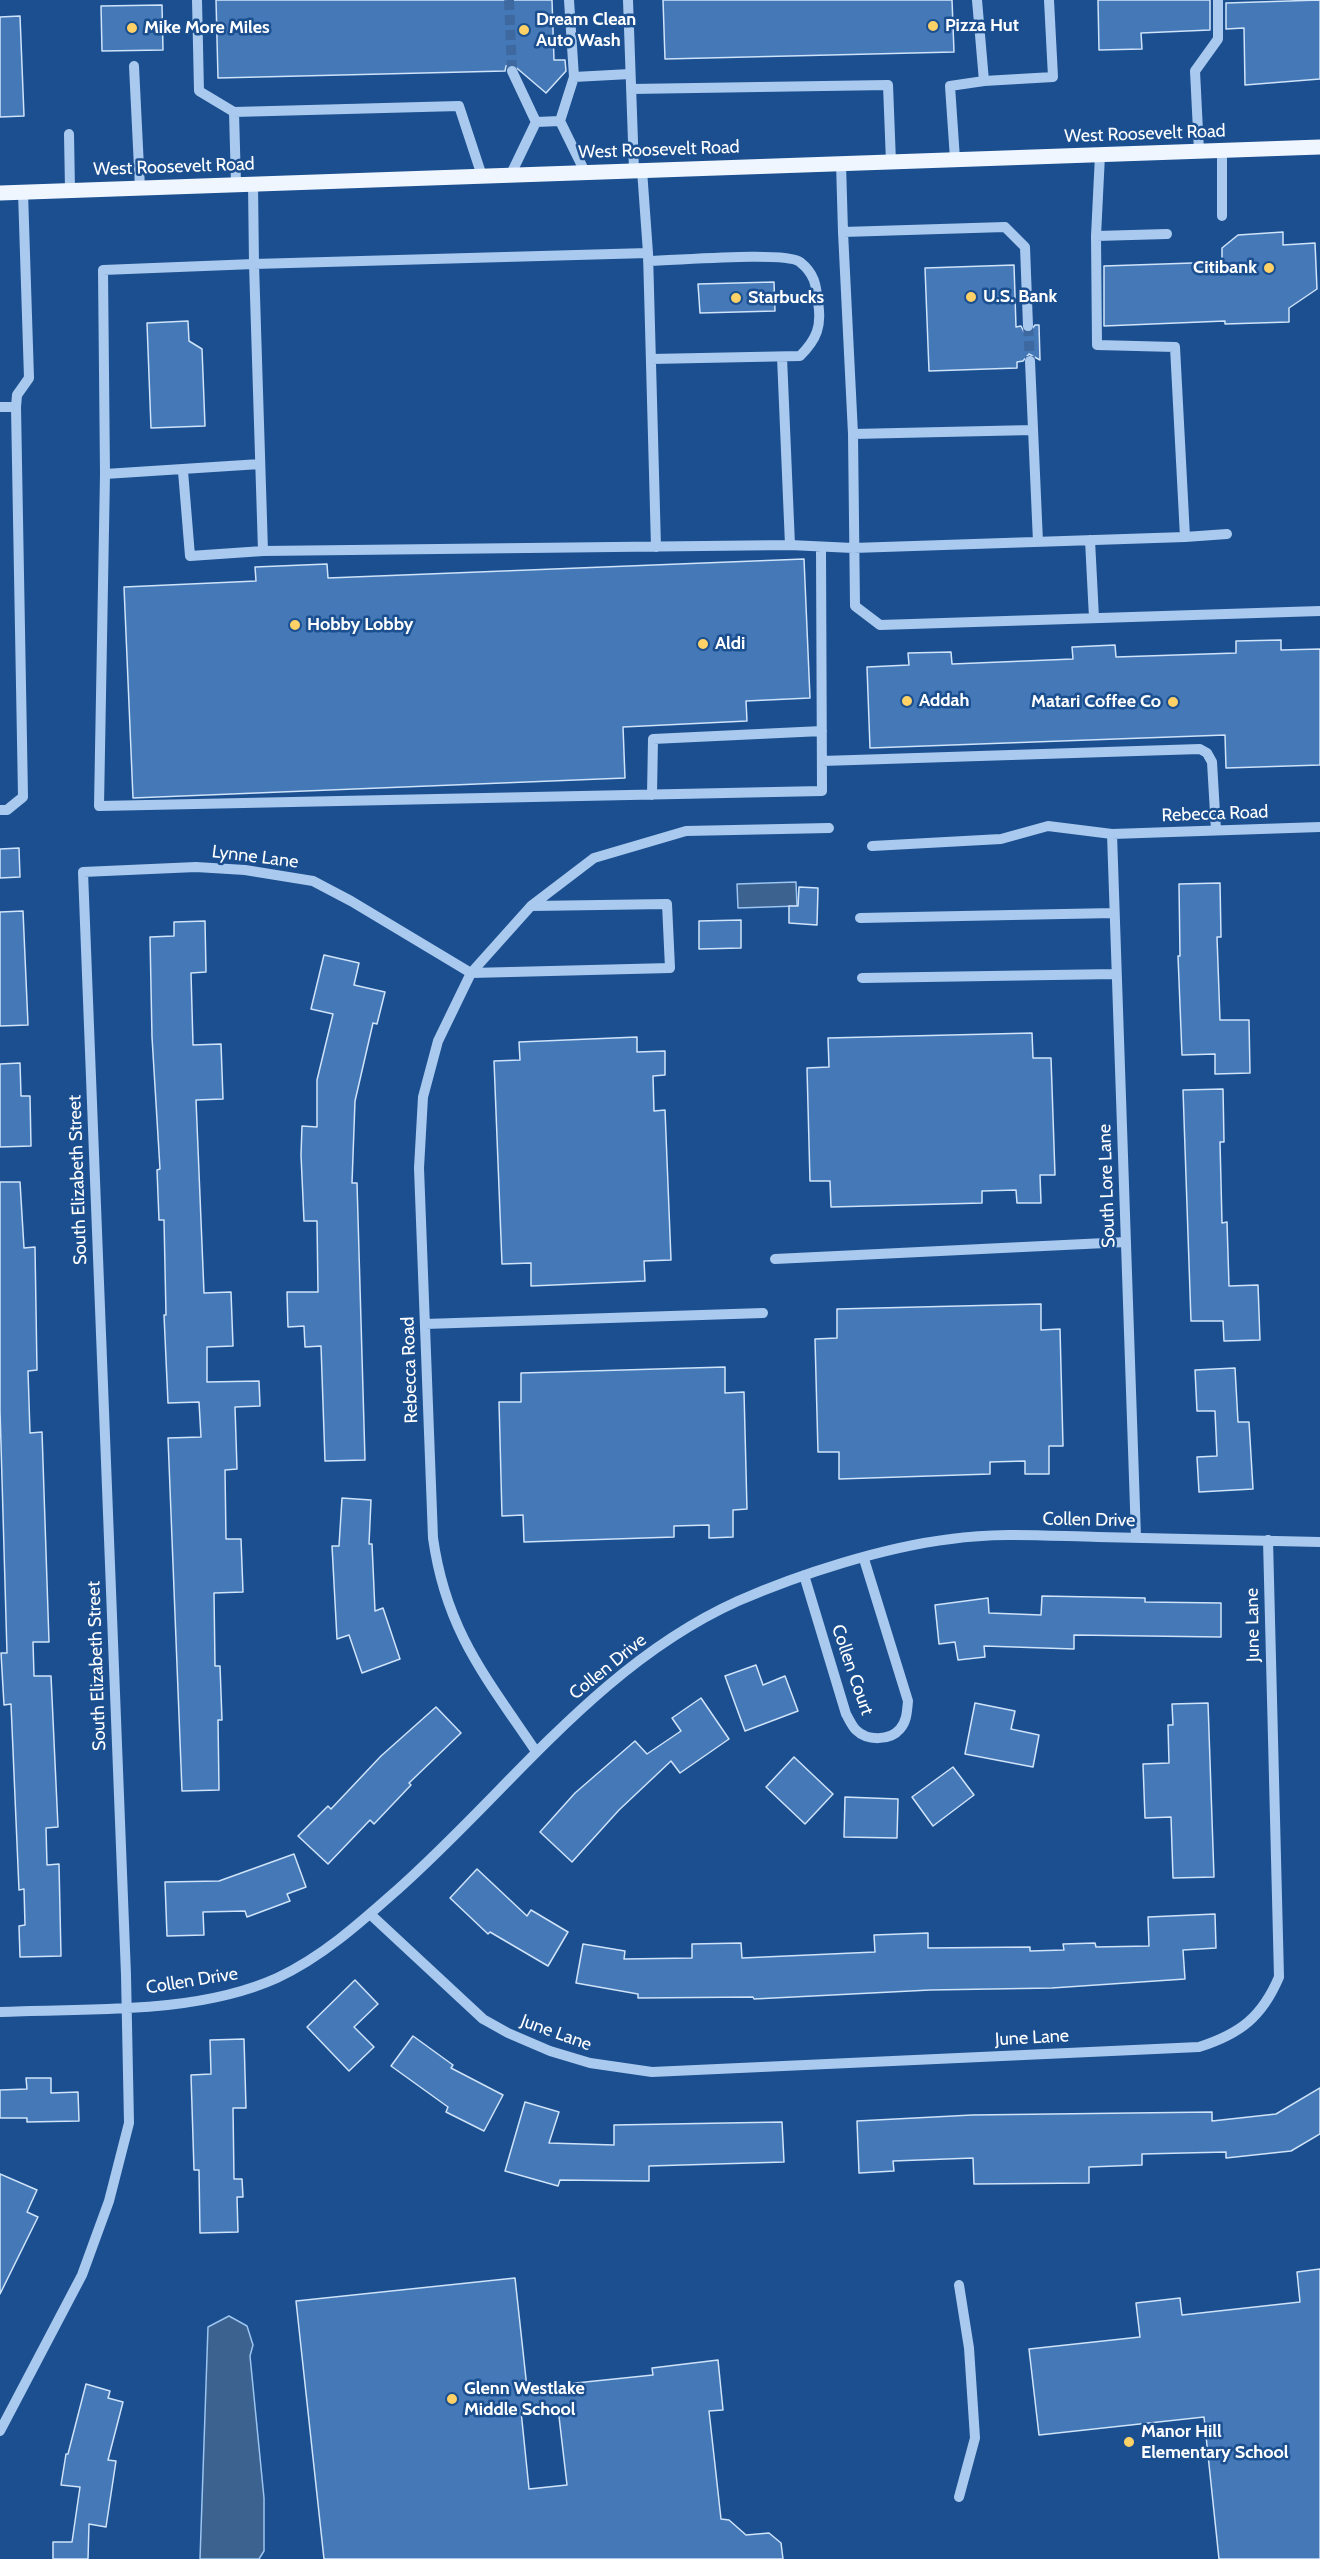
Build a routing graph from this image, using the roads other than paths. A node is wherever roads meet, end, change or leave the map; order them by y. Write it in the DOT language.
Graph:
graph roads {
  1 [pos="197,0"];
  2 [pos="569,0"];
  3 [pos="628,0"];
  4 [pos="977,0"];
  5 [pos="1049,0"];
  6 [pos="1218,0"];
  7 [pos="134,66"];
  8 [pos="512,71"];
  9 [pos="630,74"];
  10 [pos="573,77"];
  11 [pos="984,81"];
  12 [pos="631,89"];
  13 [pos="234,112"];
  14 [pos="560,121"];
  15 [pos="536,122"];
  16 [pos="69,134"];
  17 [pos="1320,147"];
  18 [pos="1222,150"];
  19 [pos="1199,151"];
  20 [pos="1100,154"];
  21 [pos="955,159"];
  22 [pos="891,162"];
  23 [pos="841,163"];
  24 [pos="638,170"];
  25 [pos="585,172"];
  26 [pos="511,174"];
  27 [pos="482,176"];
  28 [pos="236,184"];
  29 [pos="253,184"];
  30 [pos="140,188"];
  31 [pos="70,190"];
  32 [pos="23,192"];
  33 [pos="0,193"];
  34 [pos="1222,216"];
  35 [pos="843,232"];
  36 [pos="1167,234"];
  37 [pos="1096,236"];
  38 [pos="648,257"];
  39 [pos="254,264"];
  40 [pos="1028,326"];
  41 [pos="782,357"];
  42 [pos="651,359"];
  43 [pos="1030,361"];
  44 [pos="0,407"];
  45 [pos="16,407"];
  46 [pos="1033,430"];
  47 [pos="853,434"];
  48 [pos="260,464"];
  49 [pos="183,471"];
  50 [pos="105,474"];
  51 [pos="1227,534"];
  52 [pos="1185,537"];
  53 [pos="1090,540"];
  54 [pos="1038,542"];
  55 [pos="790,545"];
  56 [pos="656,546"];
  57 [pos="821,548"];
  58 [pos="853,548"];
  59 [pos="263,551"];
  60 [pos="1320,611"];
  61 [pos="1094,618"];
  62 [pos="822,731"];
  63 [pos="822,761"];
  64 [pos="652,795"];
  65 [pos="0,810"];
  66 [pos="1320,827"];
  67 [pos="829,828"];
  68 [pos="1216,830"];
  69 [pos="1112,834"];
  70 [pos="872,846"];
  71 [pos="83,872"];
  72 [pos="531,906"];
  73 [pos="1114,913"];
  74 [pos="860,918"];
  75 [pos="471,973"];
  76 [pos="1116,974"];
  77 [pos="862,978"];
  78 [pos="1126,1242"];
  79 [pos="775,1259"];
  80 [pos="763,1313"];
  81 [pos="425,1324"];
  82 [pos="1136,1538"];
  83 [pos="1268,1540"];
  84 [pos="1320,1542"];
  85 [pos="864,1559"];
  86 [pos="804,1575"];
  87 [pos="535,1750"];
  88 [pos="370,1914"];
  89 [pos="127,2007"];
  90 [pos="0,2012"];
  91 [pos="959,2285"];
  92 [pos="0,2431"];
  93 [pos="959,2497"];
  1 -- 13 [label="street"];
  2 -- 10 [label="street"];
  3 -- 9 [label="street"];
  4 -- 11 [label="street"];
  5 -- 11 [label="street"];
  6 -- 19 [label="street"];
  7 -- 30 [label="street"];
  8 -- 15 [label="street"];
  9 -- 10 [label="street"];
  9 -- 12 [label="street"];
  10 -- 14 [label="street"];
  11 -- 21 [label="street"];
  12 -- 22 [label="street"];
  12 -- 24 [label="street"];
  13 -- 27 [label="street"];
  13 -- 28 [label="street"];
  14 -- 15 [label="street"];
  14 -- 25 [label="street"];
  15 -- 26 [label="street"];
  16 -- 31 [label="street"];
  17 -- 18 [label="main road, West Roosevelt Road"];
  18 -- 19 [label="main road, West Roosevelt Road"];
  18 -- 34 [label="street"];
  19 -- 20 [label="main road, West Roosevelt Road"];
  20 -- 21 [label="main road, West Roosevelt Road"];
  20 -- 37 [label="street"];
  21 -- 22 [label="main road, West Roosevelt Road"];
  22 -- 23 [label="main road, West Roosevelt Road"];
  23 -- 24 [label="main road, West Roosevelt Road"];
  23 -- 35 [label="street"];
  24 -- 25 [label="main road, West Roosevelt Road"];
  24 -- 38 [label="street"];
  25 -- 26 [label="main road, West Roosevelt Road"];
  26 -- 27 [label="main road, West Roosevelt Road"];
  27 -- 29 [label="main road, West Roosevelt Road"];
  28 -- 29 [label="main road, West Roosevelt Road"];
  28 -- 30 [label="main road, West Roosevelt Road"];
  29 -- 39 [label="street"];
  30 -- 31 [label="main road, West Roosevelt Road"];
  31 -- 32 [label="main road, West Roosevelt Road"];
  32 -- 33 [label="main road, West Roosevelt Road"];
  32 -- 45 [label="street"];
  35 -- 40 [label="street"];
  35 -- 47 [label="street"];
  36 -- 37 [label="street"];
  37 -- 52 [label="street"];
  38 -- 39 [label="street"];
  38 -- 41 [label="street"];
  38 -- 42 [label="street"];
  39 -- 48 [label="street"];
  39 -- 50 [label="street"];
  41 -- 42 [label="street"];
  41 -- 55 [label="street"];
  42 -- 56 [label="street"];
  43 -- 46 [label="street"];
  44 -- 45 [label="street"];
  45 -- 65 [label="street"];
  46 -- 47 [label="street"];
  46 -- 54 [label="street"];
  47 -- 58 [label="street"];
  48 -- 49 [label="street"];
  48 -- 59 [label="street"];
  49 -- 50 [label="street"];
  49 -- 59 [label="street"];
  50 -- 64 [label="street"];
  51 -- 52 [label="street"];
  52 -- 53 [label="street"];
  53 -- 54 [label="street"];
  53 -- 61 [label="street"];
  54 -- 58 [label="street"];
  55 -- 56 [label="street"];
  55 -- 57 [label="street"];
  56 -- 59 [label="street"];
  57 -- 58 [label="street"];
  57 -- 62 [label="street"];
  58 -- 61 [label="street"];
  60 -- 61 [label="street"];
  62 -- 63 [label="street"];
  62 -- 64 [label="street"];
  63 -- 64 [label="street"];
  63 -- 68 [label="street"];
  66 -- 68 [label="street, Rebecca Road"];
  67 -- 72 [label="street, Rebecca Road"];
  68 -- 69 [label="street, Rebecca Road"];
  69 -- 70 [label="street, Rebecca Road"];
  69 -- 73 [label="street, South Lore Lane"];
  71 -- 75 [label="street, Lynne Lane"];
  71 -- 89 [label="street, South Elizabeth Street"];
  72 -- 75 [label="street, Rebecca Road"];
  72 -- 75 [label="street"];
  73 -- 74 [label="street"];
  73 -- 76 [label="street, South Lore Lane"];
  75 -- 81 [label="street, Rebecca Road"];
  76 -- 77 [label="street"];
  76 -- 78 [label="street, South Lore Lane"];
  78 -- 79 [label="street"];
  78 -- 82 [label="street, South Lore Lane"];
  80 -- 81 [label="street"];
  81 -- 87 [label="street, Rebecca Road"];
  82 -- 83 [label="street, Collen Drive"];
  82 -- 85 [label="street, Collen Drive"];
  83 -- 84 [label="street, Collen Drive"];
  83 -- 88 [label="street, June Lane"];
  85 -- 86 [label="street, Collen Drive"];
  85 -- 86 [label="street, Collen Court"];
  86 -- 87 [label="street, Collen Drive"];
  87 -- 88 [label="street, Collen Drive"];
  88 -- 89 [label="street, Collen Drive"];
  89 -- 90 [label="street, Collen Drive"];
  89 -- 92 [label="street, South Elizabeth Street"];
  91 -- 93 [label="street"];
}
